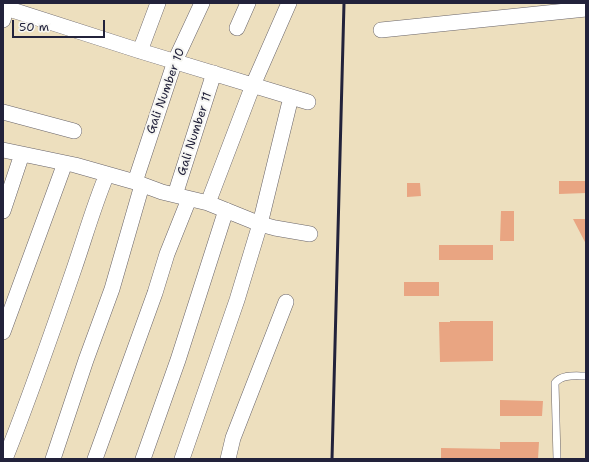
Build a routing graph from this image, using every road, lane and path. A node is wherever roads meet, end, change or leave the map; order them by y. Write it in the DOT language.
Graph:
graph roads {
  1 [pos="158,3"];
  2 [pos="202,3"];
  3 [pos="248,3"];
  4 [pos="289,3"];
  5 [pos="586,9"];
  6 [pos="5,10"];
  7 [pos="238,28"];
  8 [pos="381,30"];
  9 [pos="140,51"];
  10 [pos="175,61"];
  11 [pos="214,73"];
  12 [pos="253,85"];
  13 [pos="291,97"];
  14 [pos="308,102"];
  15 [pos="3,112"];
  16 [pos="74,131"];
  17 [pos="3,150"];
  18 [pos="22,154"];
  19 [pos="65,163"];
  20 [pos="107,174"];
  21 [pos="138,183"];
  22 [pos="182,197"];
  23 [pos="208,203"];
  24 [pos="226,210"];
  25 [pos="3,211"];
  26 [pos="260,224"];
  27 [pos="310,234"];
  28 [pos="286,302"];
  29 [pos="3,332"];
  30 [pos="586,376"];
  31 [pos="5,459"];
  32 [pos="53,459"];
  33 [pos="96,459"];
  34 [pos="143,459"];
  35 [pos="182,459"];
  36 [pos="228,459"];
  37 [pos="558,459"];
  1 -- 9 [label="street"];
  2 -- 10 [label="street, Gali Number 10"];
  3 -- 7 [label="street"];
  4 -- 12 [label="street"];
  5 -- 8 [label="street"];
  6 -- 9 [label="street"];
  9 -- 10 [label="street"];
  10 -- 11 [label="street"];
  10 -- 21 [label="street, Gali Number 10"];
  11 -- 12 [label="street"];
  11 -- 22 [label="street, Gali Number 11"];
  12 -- 13 [label="street"];
  12 -- 23 [label="street"];
  13 -- 14 [label="street"];
  13 -- 26 [label="street"];
  15 -- 16 [label="street"];
  17 -- 18 [label="street"];
  18 -- 19 [label="street"];
  18 -- 25 [label="street"];
  19 -- 20 [label="street"];
  19 -- 29 [label="street"];
  20 -- 21 [label="street"];
  20 -- 31 [label="street"];
  21 -- 22 [label="street"];
  21 -- 32 [label="street, Gali Number 10"];
  22 -- 23 [label="street"];
  22 -- 33 [label="street, Gali Number 11"];
  23 -- 24 [label="street"];
  24 -- 26 [label="street"];
  24 -- 34 [label="street"];
  26 -- 27 [label="street"];
  26 -- 35 [label="street"];
  28 -- 36 [label="street"];
  30 -- 37 [label="lane"];
}
